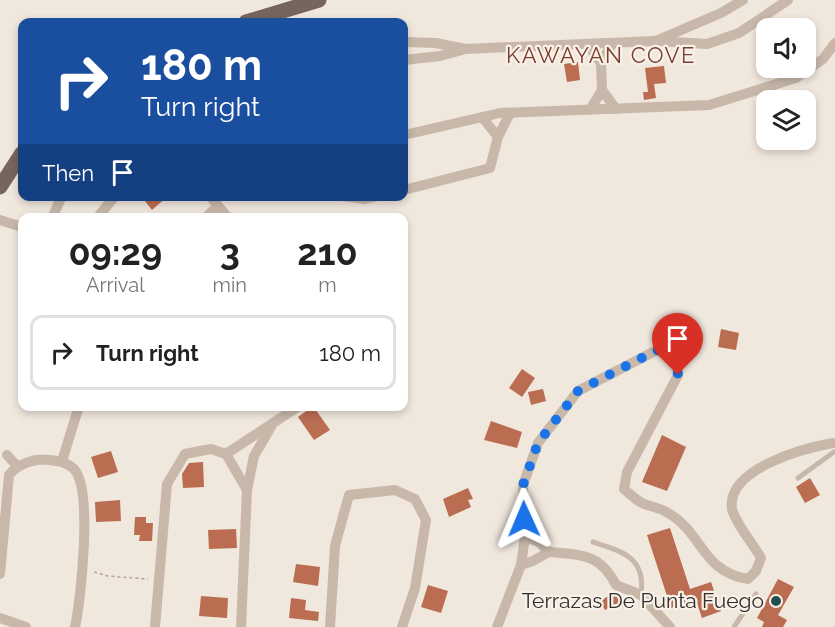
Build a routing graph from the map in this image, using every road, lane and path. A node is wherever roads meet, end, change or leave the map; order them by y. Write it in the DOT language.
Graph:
graph roads {
  1 [pos="319,0"];
  2 [pos="744,0"];
  3 [pos="788,0"];
  4 [pos="282,17"];
  5 [pos="655,41"];
  6 [pos="408,42"];
  7 [pos="612,44"];
  8 [pos="588,45"];
  9 [pos="834,45"];
  10 [pos="465,49"];
  11 [pos="408,59"];
  12 [pos="600,63"];
  13 [pos="602,90"];
  14 [pos="616,109"];
  15 [pos="590,110"];
  16 [pos="510,113"];
  17 [pos="482,117"];
  18 [pos="408,134"];
  19 [pos="498,136"];
  20 [pos="18,159"];
  21 [pos="0,187"];
  22 [pos="408,189"];
  23 [pos="112,201"];
  24 [pos="214,201"];
  25 [pos="218,206"];
  26 [pos="101,213"];
  27 [pos="210,213"];
  28 [pos="224,213"];
  29 [pos="0,220"];
  30 [pos="18,226"];
  31 [pos="692,344"];
  32 [pos="676,357"];
  33 [pos="78,411"];
  34 [pos="292,411"];
  35 [pos="273,424"];
  36 [pos="834,447"];
  37 [pos="7,454"];
  38 [pos="226,454"];
  39 [pos="63,461"];
  40 [pos="16,466"];
  41 [pos="798,478"];
  42 [pos="247,490"];
  43 [pos="525,537"];
  44 [pos="593,542"];
  45 [pos="549,552"];
  46 [pos="521,565"];
  47 [pos="81,573"];
  48 [pos="0,574"];
  49 [pos="160,580"];
  50 [pos="756,594"];
  51 [pos="641,595"];
  52 [pos="0,618"];
  53 [pos="668,626"];
  54 [pos="26,627"];
  55 [pos="75,627"];
  56 [pos="155,627"];
  57 [pos="241,627"];
  58 [pos="330,627"];
  59 [pos="402,627"];
  60 [pos="498,627"];
  61 [pos="734,627"];
  1 -- 4 [label="main road"];
  2 -- 5 [label="street"];
  3 -- 5 [label="street"];
  5 -- 7 [label="street"];
  6 -- 10 [label="street"];
  7 -- 8 [label="street"];
  7 -- 12 [label="street"];
  8 -- 10 [label="street"];
  8 -- 12 [label="street"];
  9 -- 14 [label="street"];
  10 -- 11 [label="street"];
  12 -- 13 [label="street"];
  13 -- 14 [label="street"];
  13 -- 15 [label="street"];
  14 -- 15 [label="street"];
  15 -- 16 [label="street"];
  16 -- 17 [label="street"];
  16 -- 19 [label="street"];
  17 -- 18 [label="street"];
  17 -- 19 [label="street"];
  19 -- 22 [label="street"];
  20 -- 21 [label="main road"];
  23 -- 26 [label="street"];
  24 -- 25 [label="street"];
  25 -- 27 [label="street"];
  25 -- 28 [label="street"];
  29 -- 30 [label="street"];
  31 -- 32 [label="street"];
  32 -- 36 [label="street"];
  32 -- 43 [label="street"];
  33 -- 39 [label="street"];
  34 -- 35 [label="street"];
  35 -- 38 [label="street"];
  35 -- 42 [label="street"];
  36 -- 41 [label="lane"];
  37 -- 40 [label="street"];
  38 -- 42 [label="street"];
  38 -- 49 [label="street"];
  39 -- 40 [label="street"];
  39 -- 47 [label="street"];
  40 -- 48 [label="street"];
  42 -- 57 [label="street"];
  43 -- 45 [label="street"];
  43 -- 46 [label="street"];
  44 -- 51 [label="lane"];
  45 -- 46 [label="street"];
  45 -- 51 [label="street"];
  46 -- 60 [label="street"];
  47 -- 49 [label="path"];
  47 -- 55 [label="street"];
  49 -- 56 [label="street"];
  50 -- 61 [label="lane"];
  51 -- 53 [label="street"];
  52 -- 54 [label="street"];
  58 -- 59 [label="street"];
}
